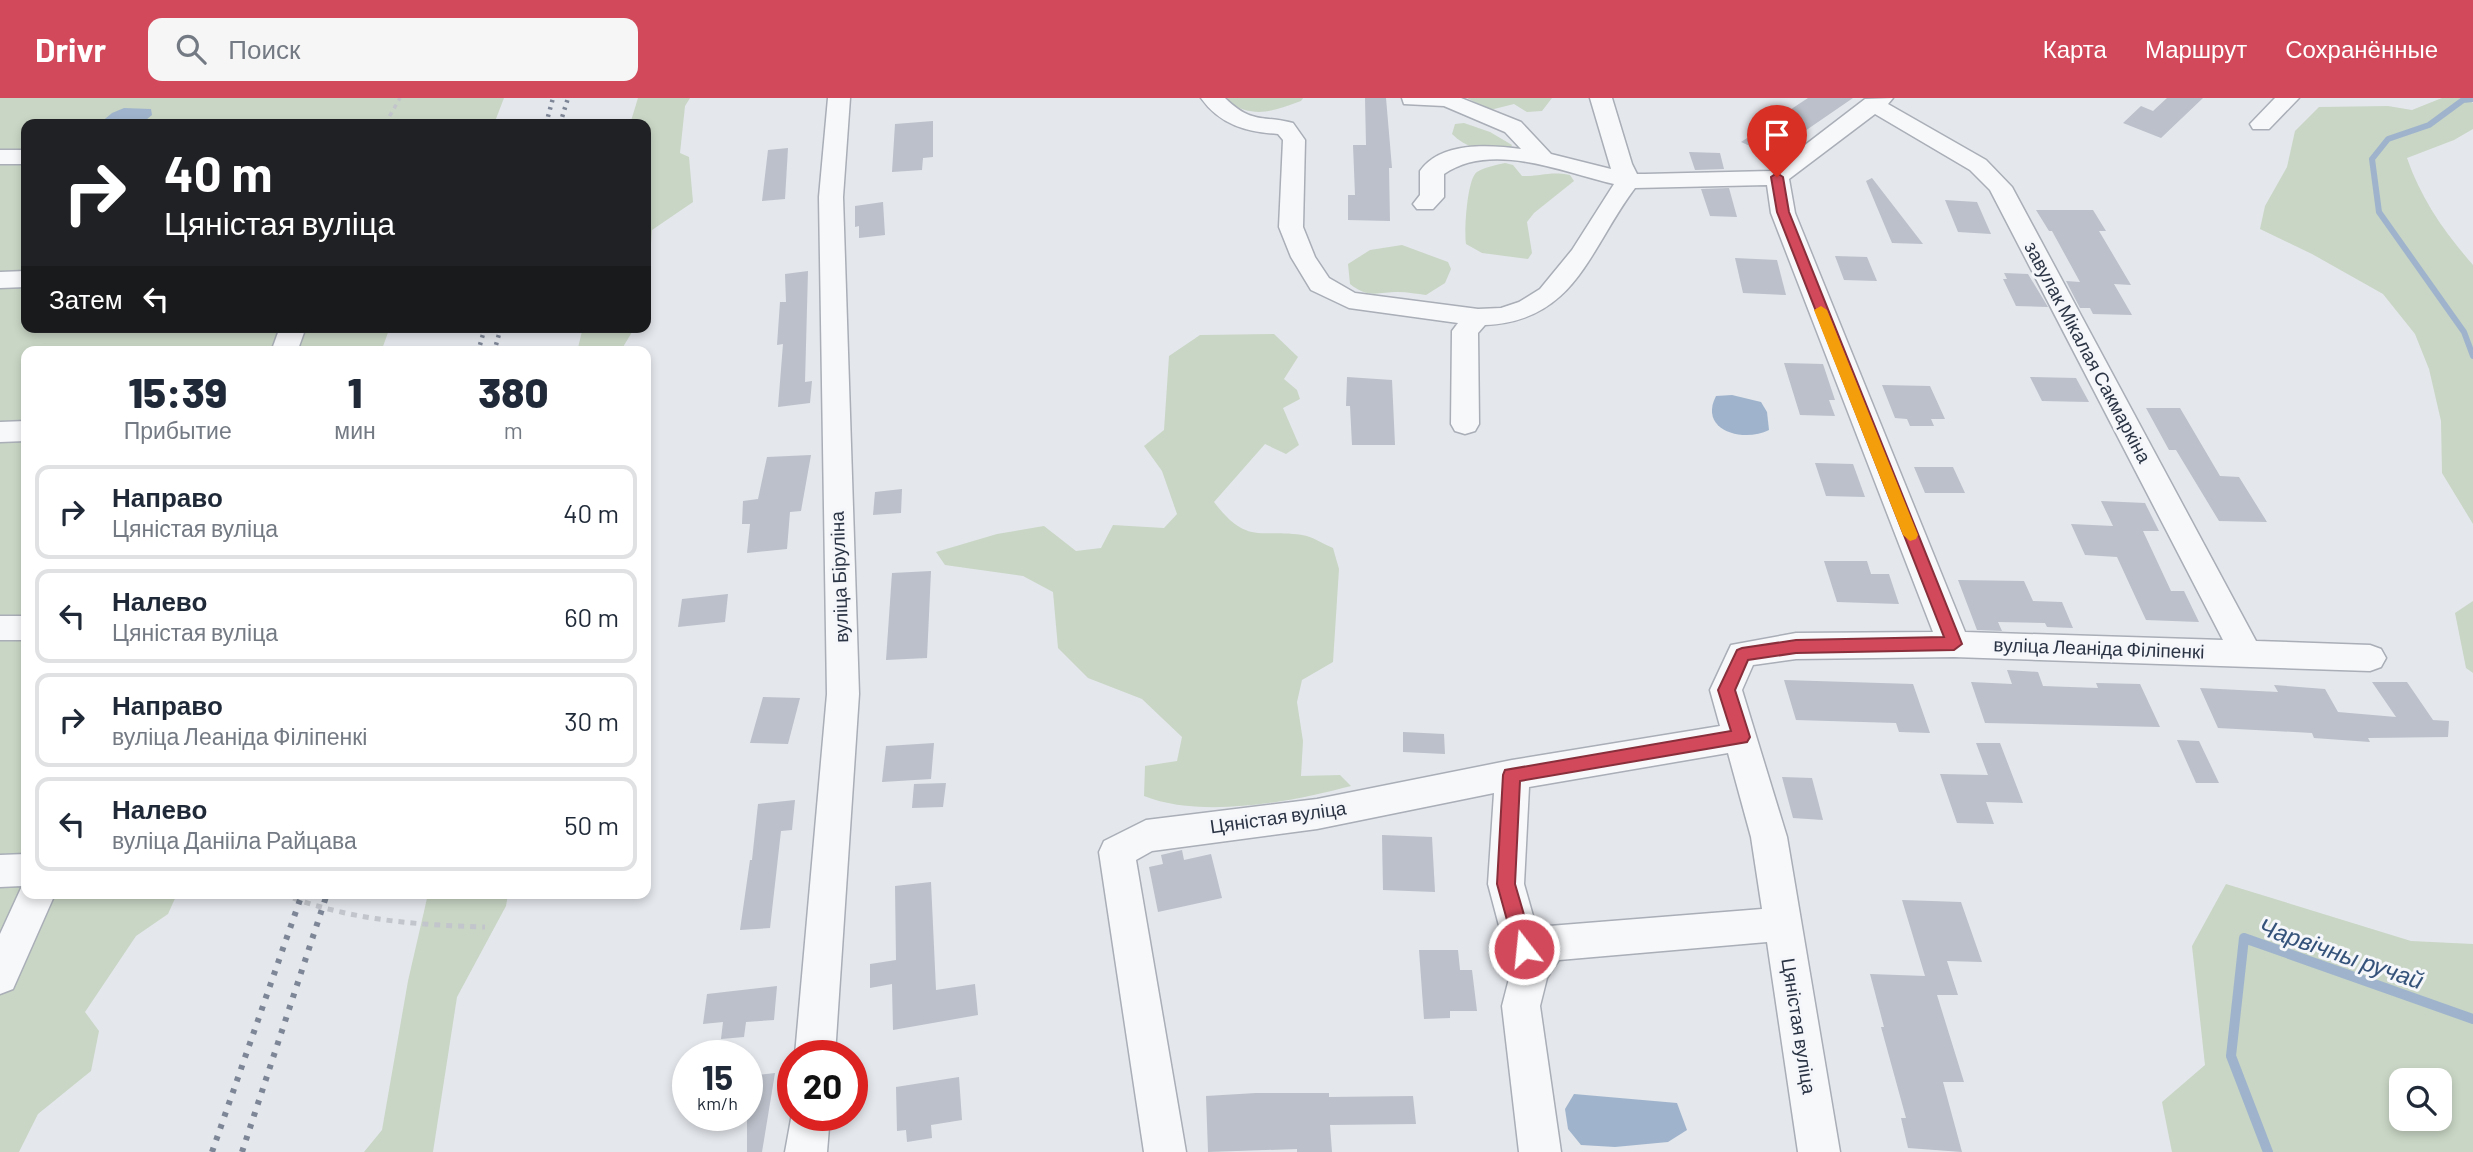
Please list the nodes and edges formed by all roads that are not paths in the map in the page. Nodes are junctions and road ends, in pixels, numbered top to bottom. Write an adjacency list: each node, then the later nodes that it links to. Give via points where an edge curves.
1 (839, 98): 34 (street, вуліца Біруліна, via 831,197 843,694)
2 (1212, 98): 16 (street, via 1232,117 1254,127 1285,128 1294,140 1291,227 1320,284 1349,300)
3 (1601, 98): 12 (street)
4 (2288, 98): 7 (street)
5 (1412, 99): 10 (street, via 1447,100 1513,127)
6 (1878, 101): 11 (street); 23 (street, завулак Мікалая Сакмаркіна, via 1978,165 2000,187)
7 (2261, 124)
8 (0, 157): 9 (street)
9 (21, 157)
10 (1544, 160): 12 (street); 13 (street, via 1494,153 1452,157 1432,171 1432,197)
11 (1777, 177): 12 (street); 22 (street, via 1783,212)
12 (1629, 180): 16 (street, via 1582,254 1549,295 1528,308)
13 (1425, 204)
14 (0, 279): 15 (street)
15 (21, 279)
16 (1478, 317): 17 (street, via 1465,331)
17 (1465, 424)
18 (21, 431): 19 (street)
19 (0, 432)
20 (0, 628): 21 (street)
21 (21, 628)
22 (1954, 644): 23 (street, вуліца Леаніда Філіпенкі); 24 (street, вуліца Леаніда Філіпенкі, via 1796,646)
23 (2245, 653): 25 (street, вуліца Леаніда Філіпенкі)
24 (1742, 654): 26 (street, Цяністая вуліца, via 1726,690)
25 (2370, 658)
26 (1741, 737): 27 (street, Цяністая вуліца); 31 (street, Цяністая вуліца, via 1769,837)
27 (1511, 775): 32 (street, via 1506,884); 37 (street, Цяністая вуліца, via 1317,814 1146,835 1117,852)
28 (21, 870): 29 (street)
29 (0, 871)
30 (35, 899): 33 (street)
31 (1783, 924): 32 (street, via 1549,943); 39 (street, Цяністая вуліца)
32 (1530, 971): 38 (street, via 1521,1006)
33 (0, 976)
34 (816, 1040)
35 (808, 1131): 36 (street)
36 (806, 1152)
37 (1165, 1152)
38 (1540, 1152)
39 (1819, 1152)

